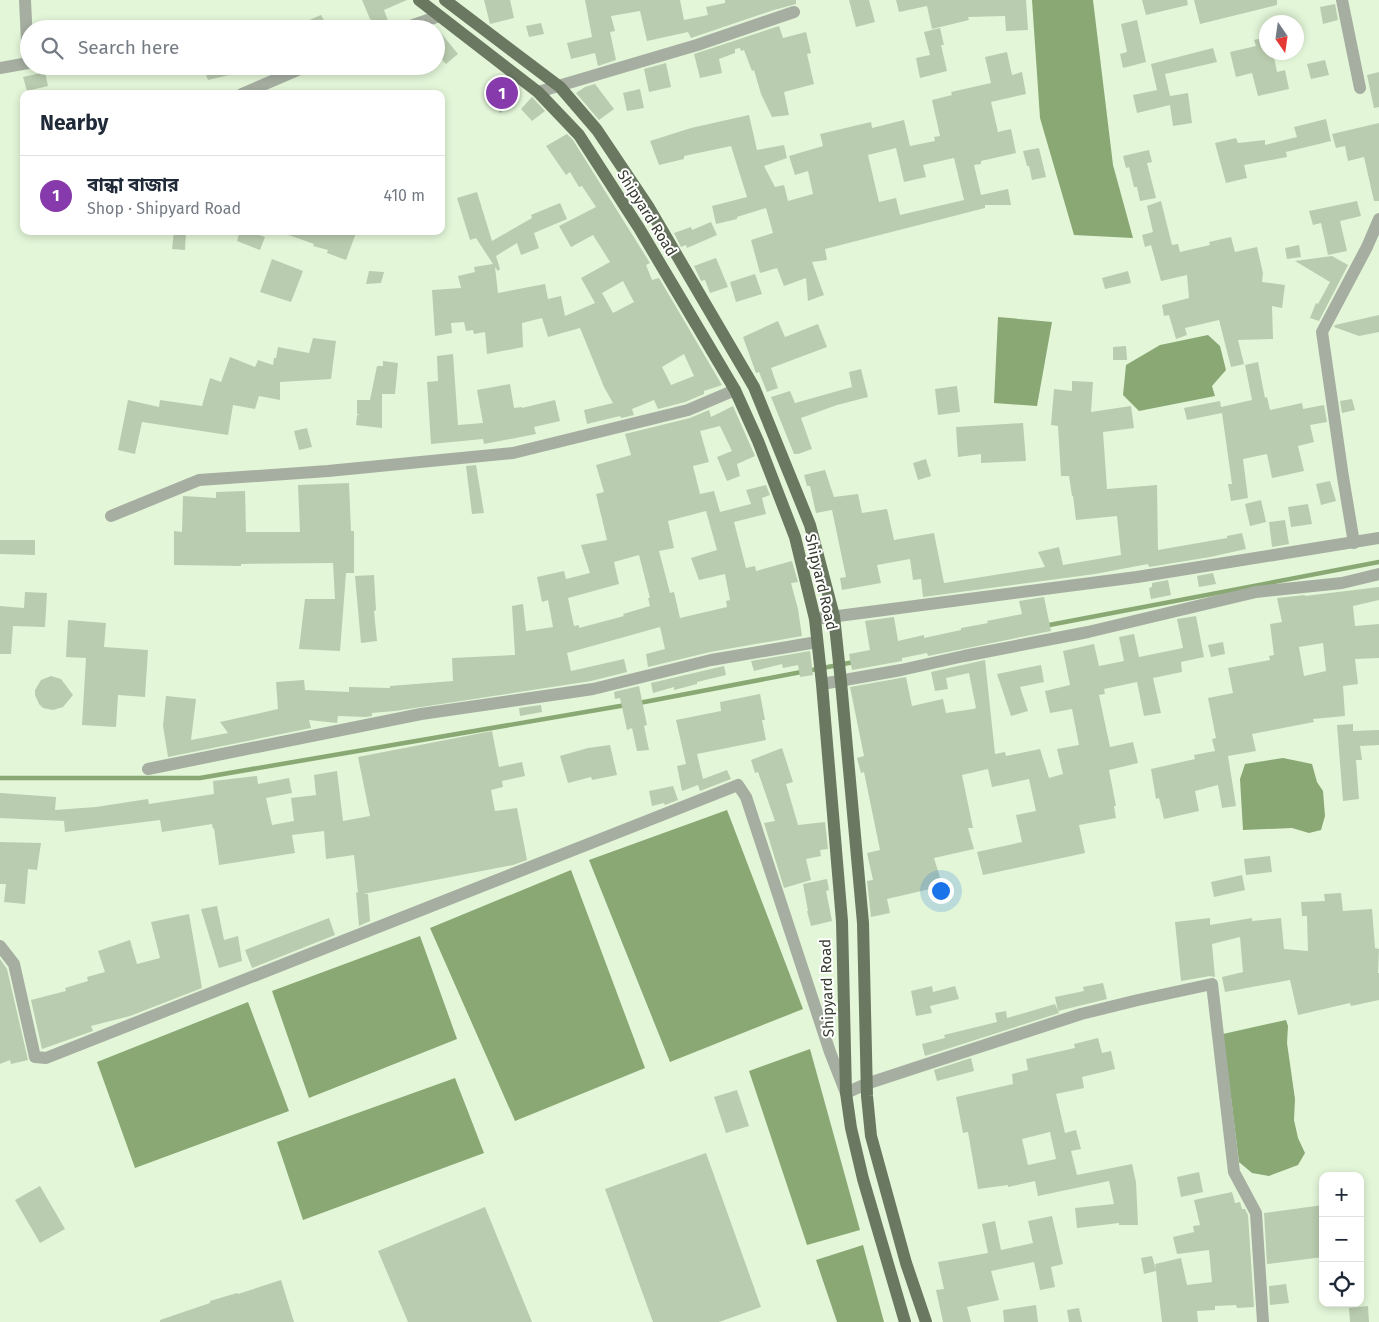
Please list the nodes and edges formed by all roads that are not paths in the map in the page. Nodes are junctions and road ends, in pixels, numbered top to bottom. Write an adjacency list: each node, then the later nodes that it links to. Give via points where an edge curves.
1 (25, 0): 7 (street)
2 (418, 0): 6 (main road, Shipyard Road)
3 (445, 0): 14 (main road, Shipyard Road)
4 (1342, 0): 15 (street)
5 (794, 12): 14 (street)
6 (439, 16): 8 (street); 9 (main road, Shipyard Road)
7 (26, 20)
8 (428, 20)
9 (444, 20)
10 (445, 21): 17 (main road, Shipyard Road)
11 (20, 64): 12 (street)
12 (0, 68)
13 (286, 75): 16 (street)
14 (560, 87): 17 (street); 24 (main road, Shipyard Road, via 597,130 648,206 754,387 810,526)
15 (1360, 88)
16 (251, 90)
17 (538, 92): 19 (main road, Shipyard Road, via 579,135 640,228)
18 (1379, 219): 22 (street, via 1322,332)
19 (735, 390): 20 (street, via 688,410 514,453 199,480); 25 (main road, Shipyard Road, via 795,537)
20 (111, 516)
21 (1379, 538): 22 (street)
22 (1354, 543): 24 (street)
23 (1379, 574): 27 (street, via 1342,583 1256,592 1088,632)
24 (834, 616): 25 (street); 27 (main road, Shipyard Road)
25 (815, 619): 26 (main road, Shipyard Road)
26 (817, 642): 28 (main road, Shipyard Road); 29 (street, via 711,660 593,689 422,714)
27 (841, 682): 28 (street); 31 (main road, Shipyard Road, via 863,923)
28 (822, 684): 32 (main road, Shipyard Road, via 842,921)
29 (148, 769)
30 (0, 946): 32 (street, via 14,964 35,1057 46,1058 738,785 746,797)
31 (866, 1084): 32 (street); 34 (main road, Shipyard Road, via 871,1136); 35 (street, via 1081,1014 1212,984 1234,1172 1256,1213)
32 (846, 1093): 33 (main road, Shipyard Road, via 863,1179)
33 (906, 1322)
34 (926, 1322)
35 (1262, 1322)

